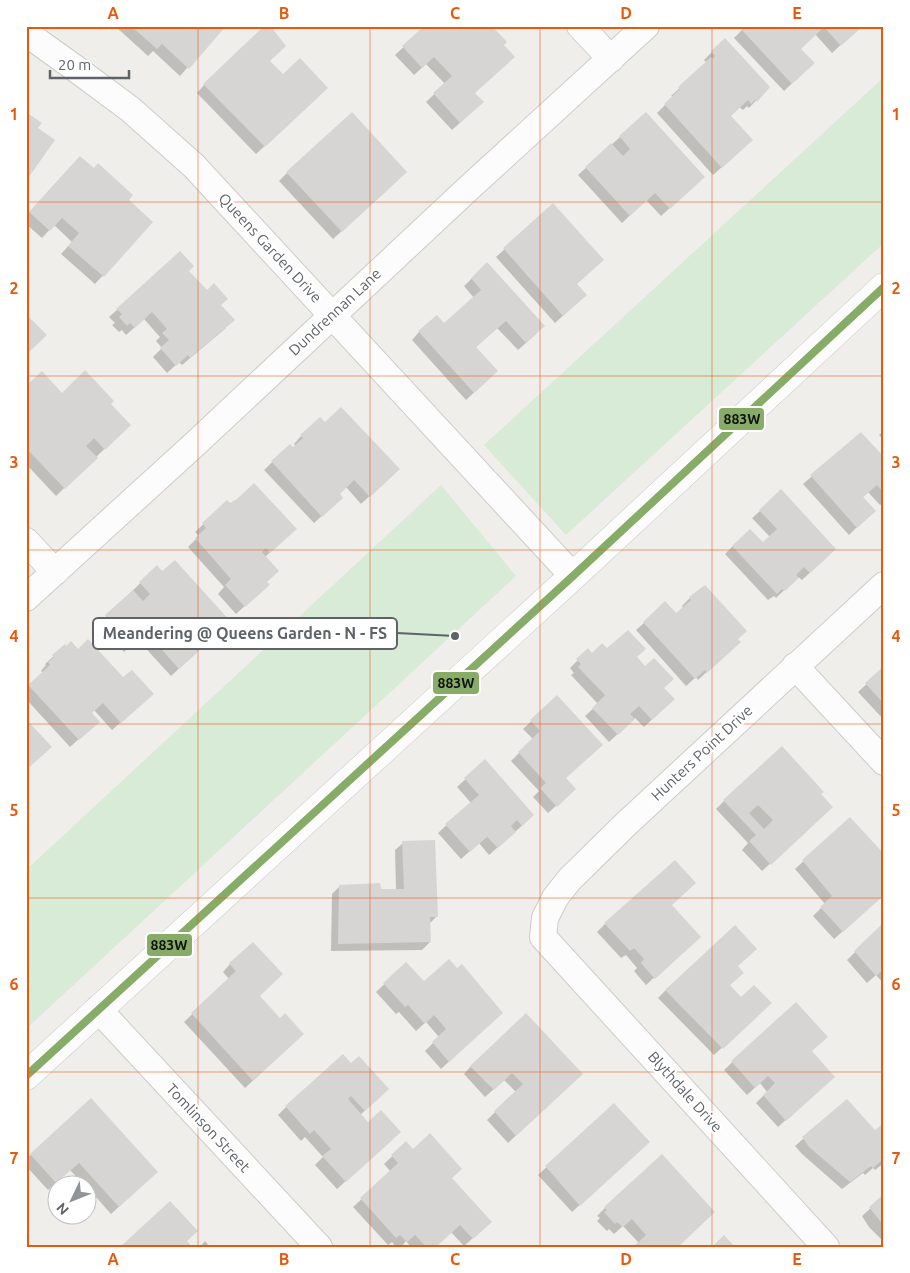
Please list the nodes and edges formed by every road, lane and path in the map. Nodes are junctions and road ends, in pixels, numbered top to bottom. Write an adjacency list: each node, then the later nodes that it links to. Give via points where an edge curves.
1 (580, 26): 4 (street)
2 (646, 26): 4 (street, Dundrennan Lane)
3 (26, 34): 6 (street, Queens Garden Drive, via 130,109 194,166)
4 (611, 59): 6 (street, Dundrennan Lane)
5 (884, 287): 9 (street)
6 (331, 315): 8 (street, Dundrennan Lane); 9 (street, Queens Garden Drive)
7 (26, 541): 8 (street)
8 (55, 572): 11 (street, Dundrennan Lane)
9 (573, 576): 15 (street)
10 (884, 585): 12 (street, Hunters Point Drive)
11 (26, 598)
12 (795, 666): 13 (street); 14 (street, Hunters Point Drive, via 569,880 545,918)
13 (884, 762)
14 (544, 937): 18 (street, Blythdale Drive)
15 (98, 1009): 16 (street); 17 (street, Tomlinson Street)
16 (26, 1076)
17 (319, 1247)
18 (826, 1247)

